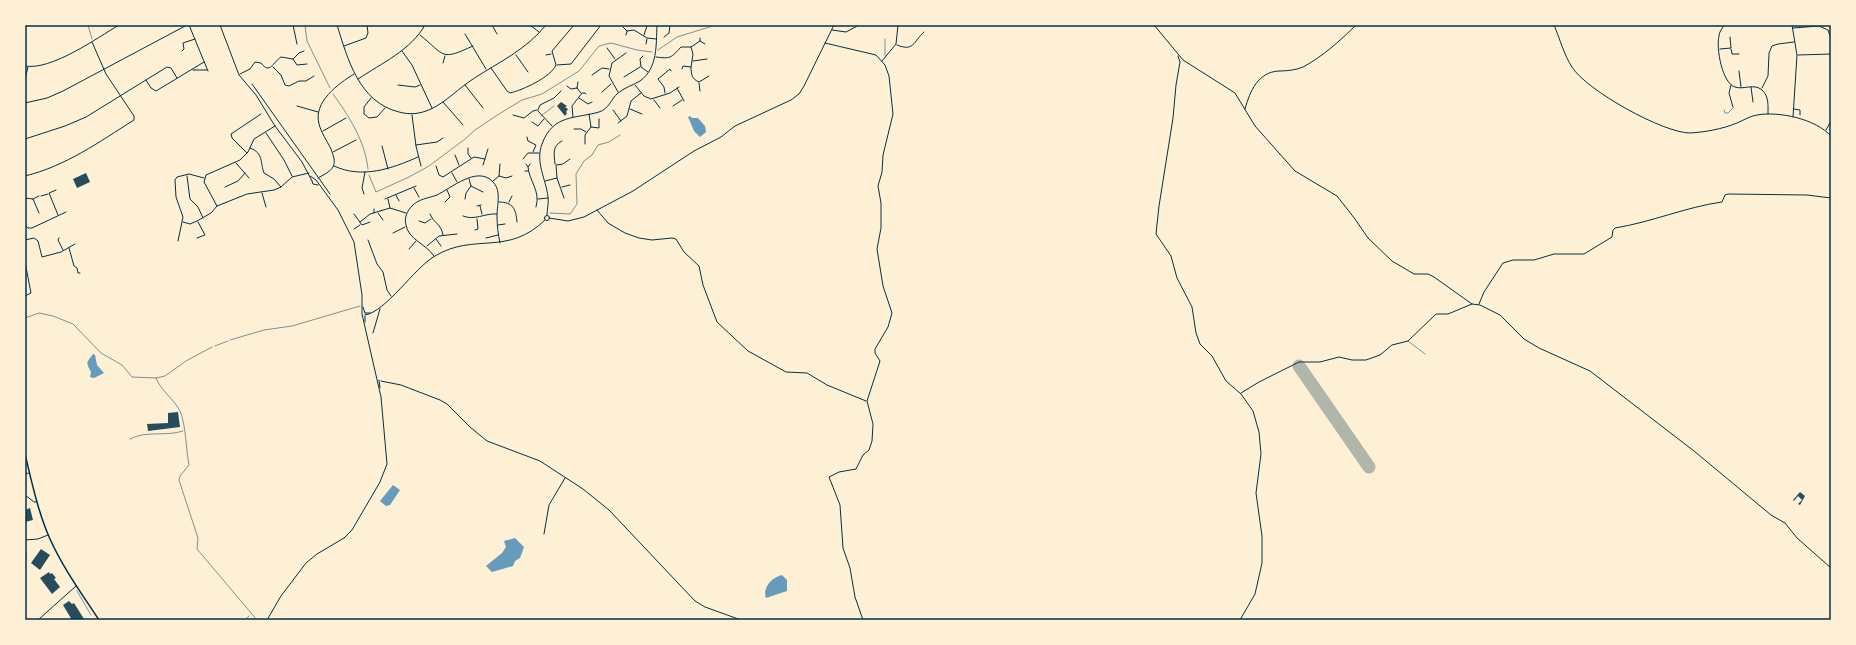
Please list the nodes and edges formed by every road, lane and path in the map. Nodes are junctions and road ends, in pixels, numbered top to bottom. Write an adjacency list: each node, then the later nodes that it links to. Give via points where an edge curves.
1 (28, 25): 31 (street)
2 (88, 25): 52 (path)
3 (119, 25): 52 (street)
4 (187, 25): 102 (street)
5 (189, 25): 45 (street)
6 (220, 25): 110 (street)
7 (293, 25): 56 (street)
8 (305, 25): 135 (path, via 307,41)
9 (337, 25): 60 (street)
10 (367, 25): 60 (street, via 368,33 365,39)
11 (426, 25): 41 (street)
12 (492, 25): 40 (street)
13 (530, 25): 37 (street)
14 (546, 25): 37 (street)
15 (574, 25): 72 (street, via 553,49)
16 (601, 25): 93 (street, via 571,64)
17 (657, 25): 49 (street)
18 (670, 25): 47 (street, via 670,30)
19 (716, 25): 69 (path, via 677,38)
20 (834, 25): 34 (street)
21 (859, 25): 34 (street, via 846,32)
22 (898, 25): 59 (street)
23 (1154, 25): 74 (street)
24 (1356, 25): 151 (street, via 1305,66 1272,72 1260,78)
25 (1554, 25): 174 (street, via 1573,69 1615,102 1653,123 1679,132 1696,132 1721,128 1750,117)
26 (1724, 25): 66 (street, via 1718,38)
27 (1792, 25): 33 (street)
28 (623, 26): 36 (street)
29 (647, 26): 43 (street)
30 (1820, 26): 33 (street); 35 (street)
31 (25, 27)
32 (1831, 27): 35 (street)
33 (1792, 28): 55 (street)
34 (832, 30): 54 (street)
35 (1828, 30): 51 (street)
36 (627, 31): 42 (street); 43 (street, via 636,30)
37 (540, 32): 71 (street)
38 (924, 32): 59 (street, via 909,48)
39 (465, 34): 61 (street)
40 (497, 34)
41 (420, 35): 65 (street); 77 (street)
42 (626, 35)
43 (644, 36): 46 (street)
44 (1730, 37): 64 (street)
45 (195, 38): 67 (street, via 183,43); 89 (street)
46 (647, 38): 49 (street); 57 (street)
47 (664, 38)
48 (700, 38): 53 (street)
49 (656, 39): 81 (street)
50 (885, 39): 82 (lane)
51 (1831, 39)
52 (92, 41): 95 (street, via 47,64); 102 (street)
53 (700, 41): 58 (street); 62 (street)
54 (825, 42): 88 (street, via 871,54); 296 (street, via 804,86 794,98 735,126 633,191)
55 (1795, 42): 79 (street); 132 (street, via 1772,46 1769,53 1768,76)
56 (297, 44)
57 (646, 44)
58 (705, 44)
59 (896, 44): 82 (street)
60 (344, 46): 109 (street)
61 (473, 46): 77 (street, via 450,56); 104 (street)
62 (691, 47): 81 (street, via 681,47 669,58); 87 (street)
63 (607, 48): 84 (street)
64 (1731, 48): 66 (street); 75 (street, via 1732,54)
65 (401, 50): 118 (street); 126 (street, via 412,65)
66 (1720, 50): 128 (street, via 1723,76)
67 (182, 51)
68 (654, 51): 237 (path, via 605,44 592,53 579,71 542,94 522,100 499,114 409,178 376,192)
69 (657, 51)
70 (304, 52): 83 (street, via 299,52)
71 (515, 54): 99 (street); 107 (street)
72 (552, 54): 78 (street); 93 (street)
73 (626, 54): 84 (street)
74 (1178, 54): 86 (street); 90 (street)
75 (1739, 54)
76 (1831, 54): 79 (street)
77 (445, 55): 91 (street)
78 (546, 55)
79 (1797, 55): 162 (street)
80 (643, 56): 97 (street, via 640,59)
81 (655, 57): 108 (street)
82 (886, 57): 88 (street)
83 (293, 59): 92 (street, via 297,65); 96 (street, via 281,58)
84 (615, 60): 100 (street)
85 (707, 60): 87 (street)
86 (1183, 60): 90 (street); 150 (street, via 1235,93)
87 (692, 61): 98 (street)
88 (882, 61): 371 (street, via 888,72 893,107 878,186 881,228 877,249 883,286 892,313 888,328 875,349 880,361)
89 (204, 62): 103 (street); 103 (street, via 208,71)
90 (1180, 62): 370 (street, via 1156,234 1172,256 1177,278 1192,307 1200,344 1212,356 1226,381)
91 (443, 63)
92 (306, 64)
93 (556, 65): 99 (street, via 553,71 544,77 510,93)
94 (25, 66): 95 (street)
95 (28, 67): 116 (street)
96 (273, 67): 110 (street, via 266,69 255,62 250,69); 112 (street, via 281,75 285,85 289,86)
97 (641, 67): 108 (street); 114 (street)
98 (691, 67): 101 (street, via 683,66); 120 (street, via 692,76)
99 (491, 68): 104 (street)
100 (610, 69): 111 (street, via 602,68); 124 (street, via 609,79)
101 (682, 69)
102 (104, 70): 142 (street); 149 (street, via 47,98)
103 (192, 70): 115 (street)
104 (487, 70): 123 (street)
105 (671, 71): 141 (street, via 670,69 658,79)
106 (1739, 71): 131 (street)
107 (528, 72)
108 (648, 72): 125 (street)
109 (354, 74): 118 (street); 135 (street)
110 (239, 75): 167 (street)
111 (592, 75)
112 (314, 76)
113 (709, 76): 120 (street)
114 (624, 77)
115 (176, 78): 117 (street, via 168,67); 117 (street, via 156,91)
116 (25, 79)
117 (146, 79): 142 (street)
118 (357, 80): 143 (street)
119 (578, 82): 130 (street)
120 (699, 82): 134 (street)
121 (252, 84): 163 (street)
122 (398, 84): 126 (street, via 415,87)
123 (464, 84): 146 (street); 158 (street)
124 (612, 84): 136 (street); 138 (street)
125 (635, 84): 138 (street); 139 (street)
126 (421, 85): 157 (street)
127 (567, 86): 130 (street, via 571,89)
128 (1731, 86): 131 (street); 155 (street, via 1729,93)
129 (1751, 87): 131 (street); 132 (street); 148 (street)
130 (577, 88): 137 (street)
131 (1741, 88)
132 (1761, 89): 174 (street, via 1767,97)
133 (561, 91): 164 (street, via 540,105)
134 (700, 91)
135 (332, 92): 168 (street); 237 (path, via 360,138)
136 (602, 92)
137 (582, 93): 140 (street); 144 (street)
138 (619, 93): 172 (street, via 603,110)
139 (641, 93): 145 (street, via 646,98); 160 (street, via 631,101)
140 (586, 94)
141 (666, 94): 145 (street); 154 (street, via 678,87 683,100)
142 (120, 95): 201 (street, via 86,117); 242 (street, via 134,120 63,163)
143 (371, 97): 156 (street); 156 (street, via 364,107 364,114 369,118 377,117)
144 (579, 98): 147 (street, via 588,104); 177 (street, via 572,108)
145 (654, 99): 159 (street)
146 (443, 101): 157 (street); 186 (street)
147 (592, 102)
148 (1753, 102)
149 (25, 103)
150 (1242, 103): 151 (street); 161 (street)
151 (1246, 104): 161 (street)
152 (296, 106): 168 (street)
153 (554, 106): 176 (lane)
154 (673, 106)
155 (1733, 107): 166 (lane, via 1725,113)
156 (386, 108): 170 (street)
157 (432, 108): 170 (street)
158 (483, 108)
159 (660, 108)
160 (629, 109): 173 (street); 182 (street, via 627,116)
161 (1245, 109): 353 (street, via 1255,126 1295,171 1336,196 1368,238 1392,261 1414,274 1428,274 1434,277)
162 (1794, 109): 175 (street, via 1800,110); 178 (street)
163 (269, 110): 167 (street); 249 (street)
164 (538, 110): 171 (street, via 524,118); 176 (street)
165 (613, 110): 182 (street)
166 (1724, 110)
167 (267, 112): 187 (street)
168 (318, 112): 194 (street)
169 (261, 114): 215 (street, via 231,134)
170 (412, 114): 206 (street)
171 (512, 114)
172 (589, 114): 177 (street); 190 (street)
173 (642, 114)
174 (1768, 114): 178 (street)
175 (1800, 115)
176 (541, 116): 180 (street)
177 (573, 117): 189 (street)
178 (1794, 117): 193 (street)
179 (346, 118): 194 (street)
180 (544, 119): 188 (street); 189 (street)
181 (599, 119): 190 (street, via 599,128)
182 (621, 121): 185 (street)
183 (1831, 121): 193 (street)
184 (532, 122): 188 (street)
185 (618, 123)
186 (463, 125)
187 (275, 126): 196 (street); 240 (street)
188 (538, 126): 191 (street)
189 (552, 127): 214 (street, via 544,138)
190 (590, 127): 195 (street)
191 (536, 128)
192 (574, 129): 195 (street)
193 (1826, 130): 199 (street)
194 (322, 132): 213 (street)
195 (587, 132): 204 (street)
196 (265, 133): 207 (street, via 254,139); 246 (street, via 284,160)
197 (620, 135): 298 (path, via 598,145 592,155 584,160 576,174 577,204 570,214)
198 (527, 136): 212 (street, via 527,140 536,145)
199 (1831, 136)
200 (443, 138): 206 (street, via 437,142)
201 (25, 139)
202 (356, 140): 213 (street)
203 (562, 141): 227 (street, via 554,148)
204 (585, 144)
205 (382, 146): 233 (street)
206 (416, 146): 217 (street)
207 (250, 148): 215 (street); 264 (street, via 260,155 264,173)
208 (468, 148): 211 (street)
209 (488, 149): 219 (street)
210 (465, 152): 211 (street)
211 (468, 152): 218 (street)
212 (534, 152): 214 (street); 220 (street, via 528,153)
213 (332, 153): 228 (street)
214 (539, 153): 256 (street)
215 (247, 154): 222 (street)
216 (456, 155): 231 (street)
217 (418, 157): 229 (street); 233 (street)
218 (471, 159): 219 (street); 231 (street)
219 (485, 159): 226 (street)
220 (523, 159)
221 (570, 159): 227 (street)
222 (236, 163): 239 (street); 247 (street, via 209,173)
223 (500, 164): 244 (street)
224 (526, 164): 232 (street)
225 (530, 164): 232 (street)
226 (483, 165)
227 (556, 165): 251 (street)
228 (333, 166): 236 (street); 249 (street)
229 (421, 166)
230 (436, 166): 238 (street, via 441,176)
231 (459, 166): 238 (street)
232 (528, 167): 234 (street)
233 (388, 169): 237 (street)
234 (529, 170): 235 (street); 280 (street)
235 (525, 171)
236 (365, 172): 237 (street); 273 (street, via 362,188)
237 (368, 172)
238 (451, 172): 257 (street)
239 (245, 173): 248 (street); 263 (street, via 238,181)
240 (309, 173): 243 (street); 246 (street)
241 (187, 175): 247 (street); 310 (street, via 190,197); 317 (street, via 177,176 174,181)
242 (25, 176)
243 (310, 176): 252 (street); 253 (street)
244 (499, 176): 245 (street); 255 (street)
245 (512, 176)
246 (292, 177): 264 (street)
247 (204, 178): 290 (street)
248 (248, 178)
249 (318, 178): 254 (street); 272 (street)
250 (469, 178): 255 (street, via 483,176); 257 (street); 262 (street)
251 (557, 178): 256 (street); 265 (street)
252 (314, 179): 253 (street); 254 (street)
253 (312, 181): 258 (street)
254 (317, 181): 258 (street); 259 (street)
255 (493, 181): 288 (street, via 497,187)
256 (544, 181): 281 (street)
257 (458, 183): 268 (street)
258 (315, 184): 259 (street)
259 (319, 185): 357 (street, via 341,215 354,242)
260 (570, 185): 265 (street)
261 (416, 186): 266 (street)
262 (471, 186): 270 (street); 284 (street, via 467,189)
263 (225, 187)
264 (281, 187): 269 (street)
265 (561, 187): 282 (street)
266 (414, 188): 274 (street); 276 (street)
267 (56, 190): 271 (street)
268 (446, 190): 287 (street, via 450,196); 303 (street, via 416,202)
269 (262, 192): 290 (street, via 247,194); 292 (street)
270 (484, 192)
271 (49, 193): 278 (street); 308 (street)
272 (330, 194)
273 (364, 194)
274 (396, 195): 279 (street); 286 (street)
275 (512, 196): 289 (street)
276 (419, 197)
277 (25, 198): 278 (street)
278 (33, 198): 299 (street)
279 (388, 198): 285 (street); 294 (street)
280 (538, 198): 281 (street); 293 (street)
281 (548, 198): 307 (street)
282 (564, 198)
283 (1831, 198): 354 (street, via 1807,195 1728,194 1722,202 1616,228 1612,237 1584,254 1554,254 1534,260 1503,263)
284 (465, 199)
285 (385, 200)
286 (399, 201)
287 (445, 202)
288 (498, 202): 289 (street); 305 (street)
289 (508, 203): 321 (street, via 515,209)
290 (217, 206): 310 (street)
291 (477, 206): 306 (street, via 481,206)
292 (266, 207)
293 (536, 207)
294 (390, 208): 300 (street); 303 (street)
295 (374, 209): 302 (street)
296 (598, 210): 312 (street, via 573,220); 371 (street, via 608,223 625,233 652,240 676,239 684,252 699,266 703,285 717,322 748,350 786,372 807,373 827,385)
297 (66, 212): 308 (street)
298 (549, 212)
299 (39, 213)
300 (378, 213): 302 (street); 314 (street)
301 (354, 214): 319 (street)
302 (374, 214): 319 (street, via 368,215)
303 (406, 214): 326 (street)
304 (430, 214): 313 (street)
305 (497, 214): 306 (street); 324 (street)
306 (482, 215): 311 (street)
307 (547, 215): 312 (street); 315 (street, via 544,217)
308 (58, 216): 325 (street, via 30,228)
309 (462, 216): 311 (street)
310 (204, 218): 318 (street)
311 (477, 218): 328 (street, via 478,229)
312 (549, 218): 315 (street)
313 (432, 219): 316 (street, via 425,223); 331 (street, via 442,228)
314 (383, 220)
315 (545, 220): 341 (street, via 529,233)
316 (420, 221)
317 (183, 222): 318 (street); 340 (street)
318 (197, 222): 334 (street, via 205,235)
319 (360, 222): 322 (street)
320 (370, 222): 322 (street, via 366,225)
321 (517, 222)
322 (361, 224): 327 (street)
323 (505, 224): 324 (street)
324 (498, 225): 332 (street)
325 (25, 226)
326 (406, 226): 329 (street); 339 (street)
327 (354, 229)
328 (475, 230)
329 (393, 233)
330 (457, 234): 331 (street)
331 (443, 235): 335 (street)
332 (498, 235): 336 (street); 341 (street)
333 (59, 238): 347 (street, via 57,241)
334 (197, 238)
335 (436, 238): 343 (street); 344 (street)
336 (486, 238)
337 (25, 240): 347 (street, via 34,238 38,241 42,257)
338 (368, 240): 352 (street)
339 (416, 240): 344 (street); 346 (street)
340 (178, 242)
341 (500, 243): 348 (street, via 461,245)
342 (75, 244): 345 (street)
343 (441, 246)
344 (427, 247): 348 (street)
345 (68, 248): 347 (street); 350 (street, via 74,266)
346 (409, 249)
347 (63, 251)
348 (434, 256): 352 (street)
349 (25, 262): 351 (street, via 31,293)
350 (80, 273)
351 (25, 296)
352 (391, 296): 356 (street)
353 (1472, 304): 354 (street); 362 (street, via 1448,314 1436,314)
354 (1479, 304): 385 (street, via 1500,315 1524,339 1586,369 1610,385 1771,515 1785,523 1797,538)
355 (360, 306): 361 (lane, via 292,326 264,330)
356 (380, 308): 357 (street); 360 (street)
357 (364, 314): 359 (street); 359 (street, via 362,315)
358 (25, 318): 366 (lane, via 39,313 73,324 101,354 122,365 132,377)
359 (365, 323): 365 (street)
360 (373, 333)
361 (230, 340): 363 (path)
362 (1408, 341): 364 (lane); 370 (street, via 1392,345 1381,354 1366,360 1339,357 1320,362 1299,362)
363 (212, 347): 366 (lane, via 165,376)
364 (1425, 354)
365 (376, 373): 367 (street); 368 (street)
366 (156, 378): 372 (lane, via 179,410)
367 (380, 381): 368 (street); 368 (street); 369 (street); 378 (street, via 401,385 440,400 450,406 487,441 540,461)
368 (377, 382): 369 (street)
369 (380, 390): 390 (street, via 387,460 380,482 352,530 306,563)
370 (1241, 394): 393 (street, via 1253,411 1259,432 1261,454 1256,493 1263,546 1256,594)
371 (866, 401): 392 (street, via 873,429 869,450 855,470 839,472 829,477 840,505 843,548)
372 (184, 430): 373 (lane, via 169,434 142,434); 389 (lane, via 188,466 180,476 179,482 198,538 197,549)
373 (130, 440)
374 (25, 454): 375 (main road)
375 (26, 460): 376 (main road)
376 (30, 473): 377 (street); 380 (main road)
377 (25, 474)
378 (565, 478): 381 (street, via 549,505); 391 (street, via 588,492 609,510 694,601)
379 (25, 495): 380 (street, via 33,502)
380 (37, 502): 382 (main road)
381 (544, 534)
382 (48, 535): 383 (street); 386 (main road)
383 (25, 540): 384 (street)
384 (25, 564)
385 (1831, 568)
386 (76, 586): 387 (street); 388 (main road)
387 (38, 620)
388 (99, 620)
389 (257, 620)
390 (267, 620)
391 (741, 620)
392 (863, 620)
393 (1240, 620)

